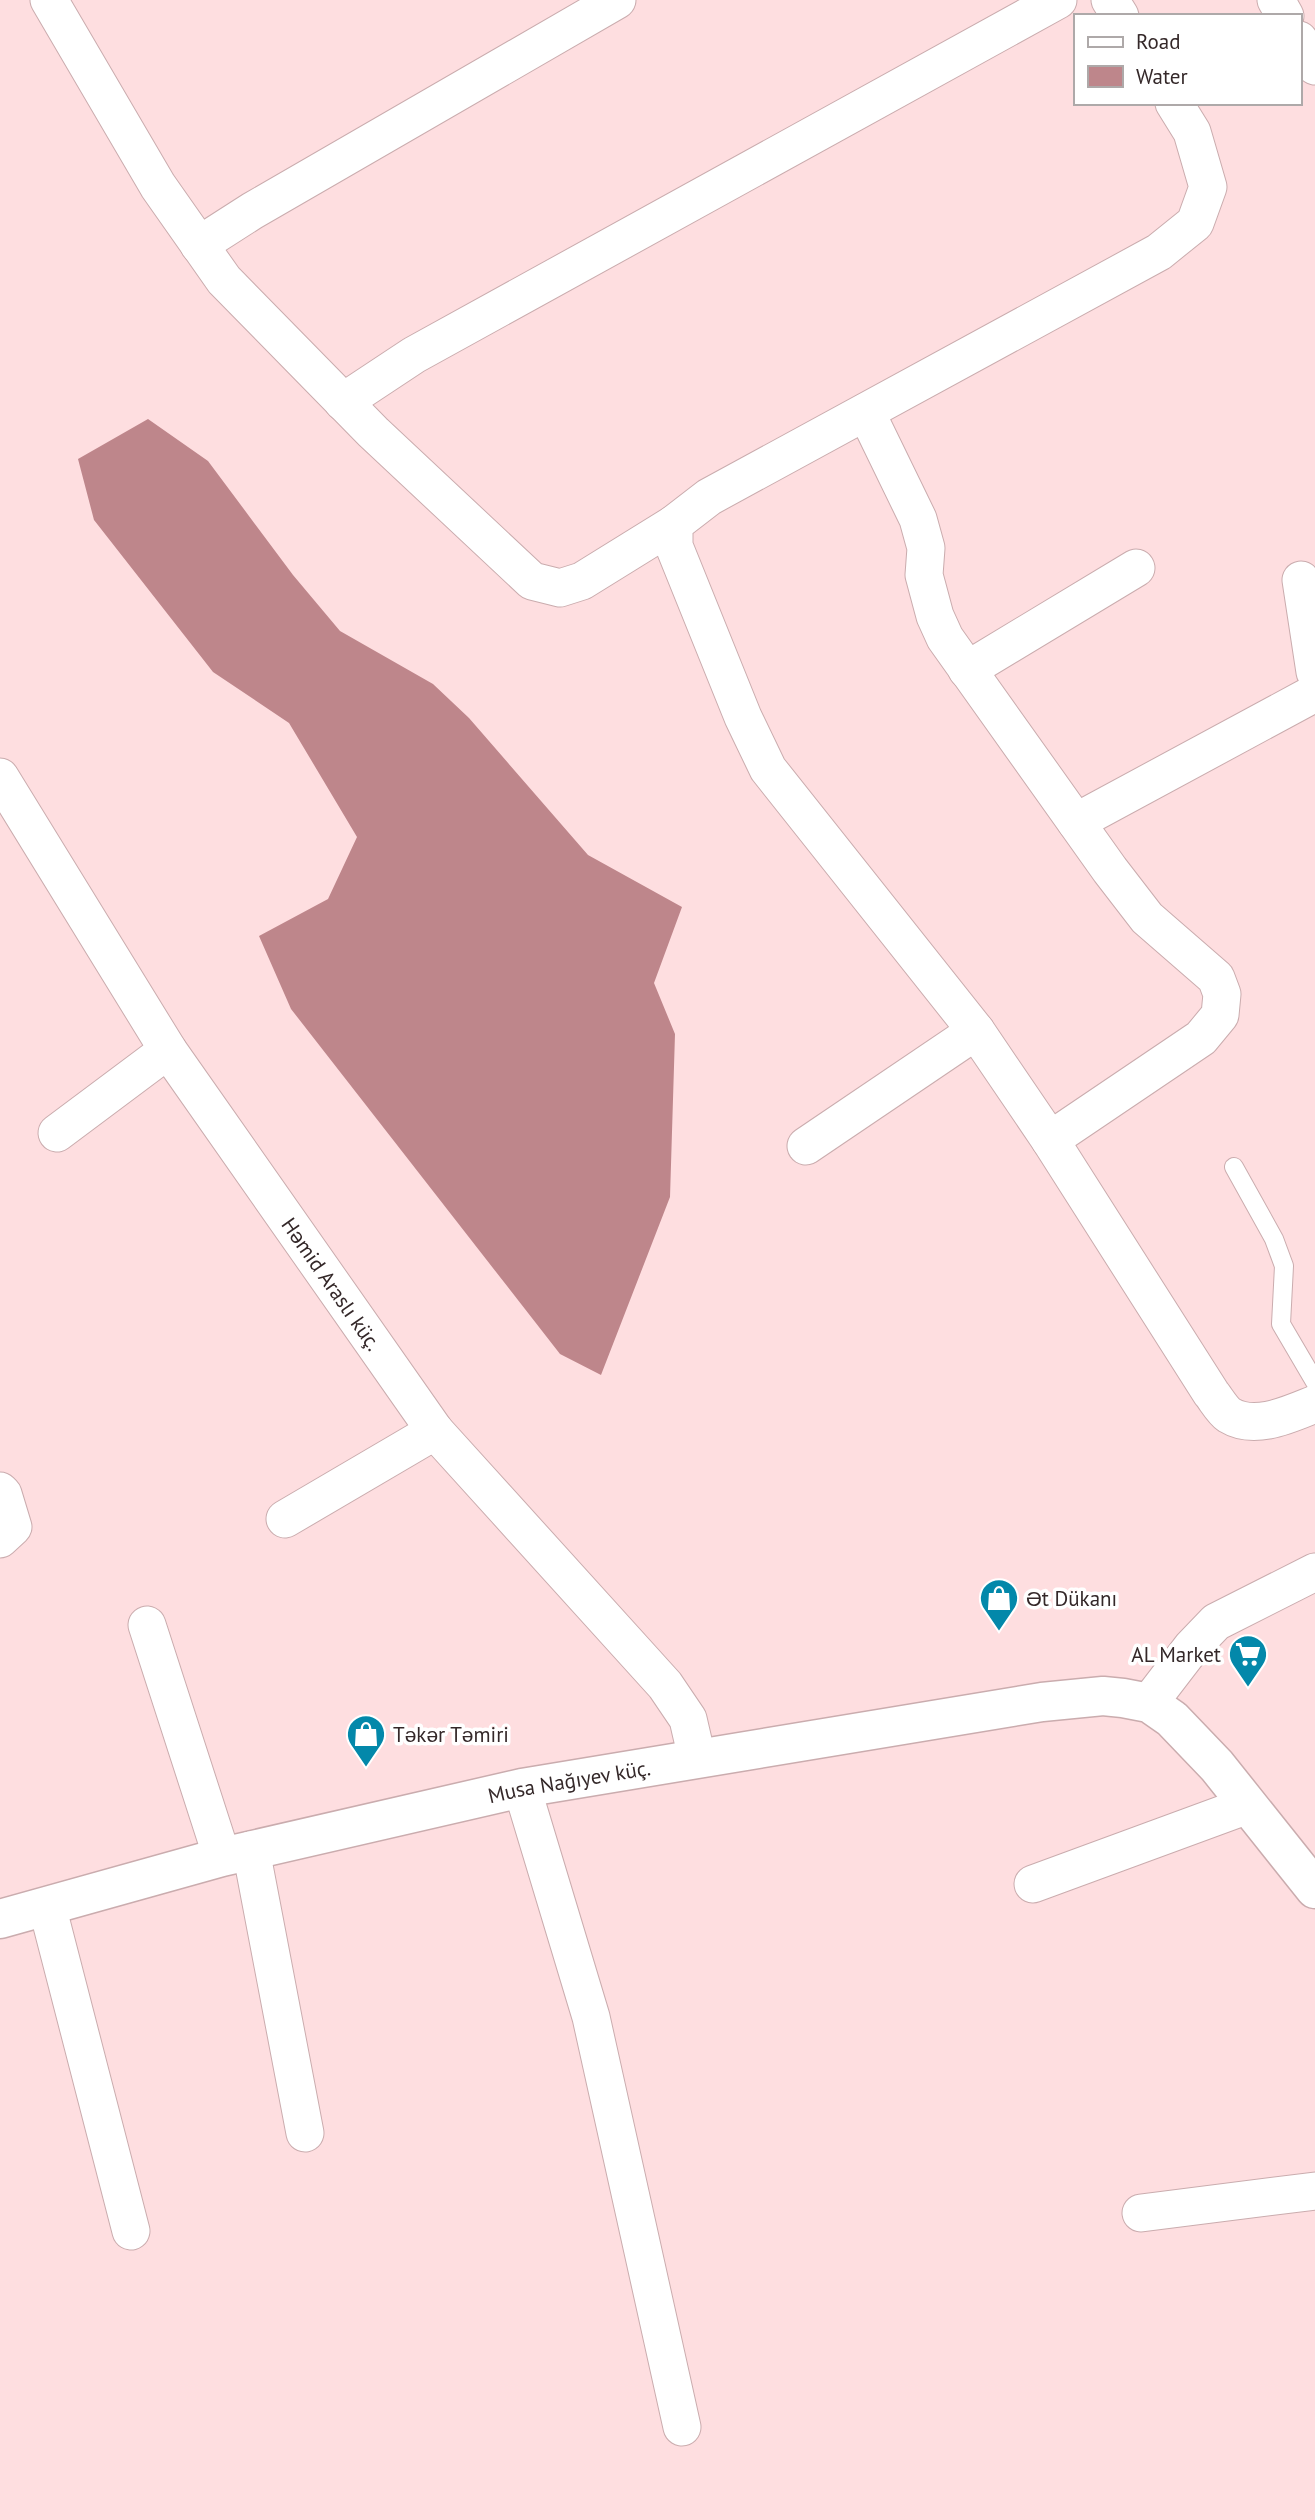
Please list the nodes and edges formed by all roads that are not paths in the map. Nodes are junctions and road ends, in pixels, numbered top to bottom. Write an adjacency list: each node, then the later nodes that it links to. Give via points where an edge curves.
1 (49, 0): 7 (street, via 158,187)
2 (617, 0): 7 (street)
3 (1058, 0): 8 (street, via 414,355)
4 (1301, 43): 5 (street)
5 (1315, 66)
6 (1175, 105): 9 (street, via 1192,132 1208,187 1195,223 1159,252)
7 (199, 245): 8 (street, via 224,280)
8 (343, 402): 10 (street, via 532,581 560,588 582,581)
9 (866, 412): 10 (street, via 709,497); 13 (street, via 918,519 926,548 924,575 935,616)
10 (674, 524): 18 (street, via 674,547 768,769)
11 (1136, 568): 13 (street)
12 (1300, 580): 14 (street)
13 (967, 670): 17 (street)
14 (1315, 671)
15 (1315, 693): 17 (street)
16 (4, 792): 19 (street, Həmid Araslı küç.)
17 (1076, 822): 21 (street, via 1147,918 1216,978 1222,995 1220,1014 1201,1038)
18 (976, 1031): 21 (street); 22 (street)
19 (168, 1050): 20 (street); 26 (street, Həmid Araslı küç.)
20 (57, 1133)
21 (1050, 1140): 25 (street, via 1210,1393 1228,1414 1250,1422 1280,1418)
22 (806, 1146)
23 (1234, 1167): 24 (lane, via 1274,1239 1284,1266 1281,1324)
24 (1315, 1381)
25 (1315, 1404)
26 (435, 1431): 28 (street); 33 (street, Həmid Araslı küç., via 665,1685 688,1719)
27 (0, 1491): 29 (street, via 13,1527)
28 (285, 1519)
29 (0, 1539)
30 (1315, 1572): 32 (street, via 1216,1622)
31 (147, 1625): 36 (street)
32 (1149, 1703): 33 (street, Musa Nağıyev küç., via 1103,1696 1042,1702); 35 (street, via 1195,1741)
33 (697, 1758): 34 (street, Musa Nağıyev küç.)
34 (522, 1788): 36 (street, Musa Nağıyev küç.); 45 (street, via 592,2017)
35 (1248, 1805): 37 (street); 38 (street)
36 (237, 1854): 39 (street, Musa Nağıyev küç.); 41 (street)
37 (1033, 1884)
38 (1315, 1889)
39 (47, 1906): 40 (street, Musa Nağıyev küç.); 44 (street)
40 (0, 1919)
41 (305, 2133)
42 (1315, 2191): 43 (street)
43 (1141, 2213)
44 (131, 2231)
45 (682, 2427)

